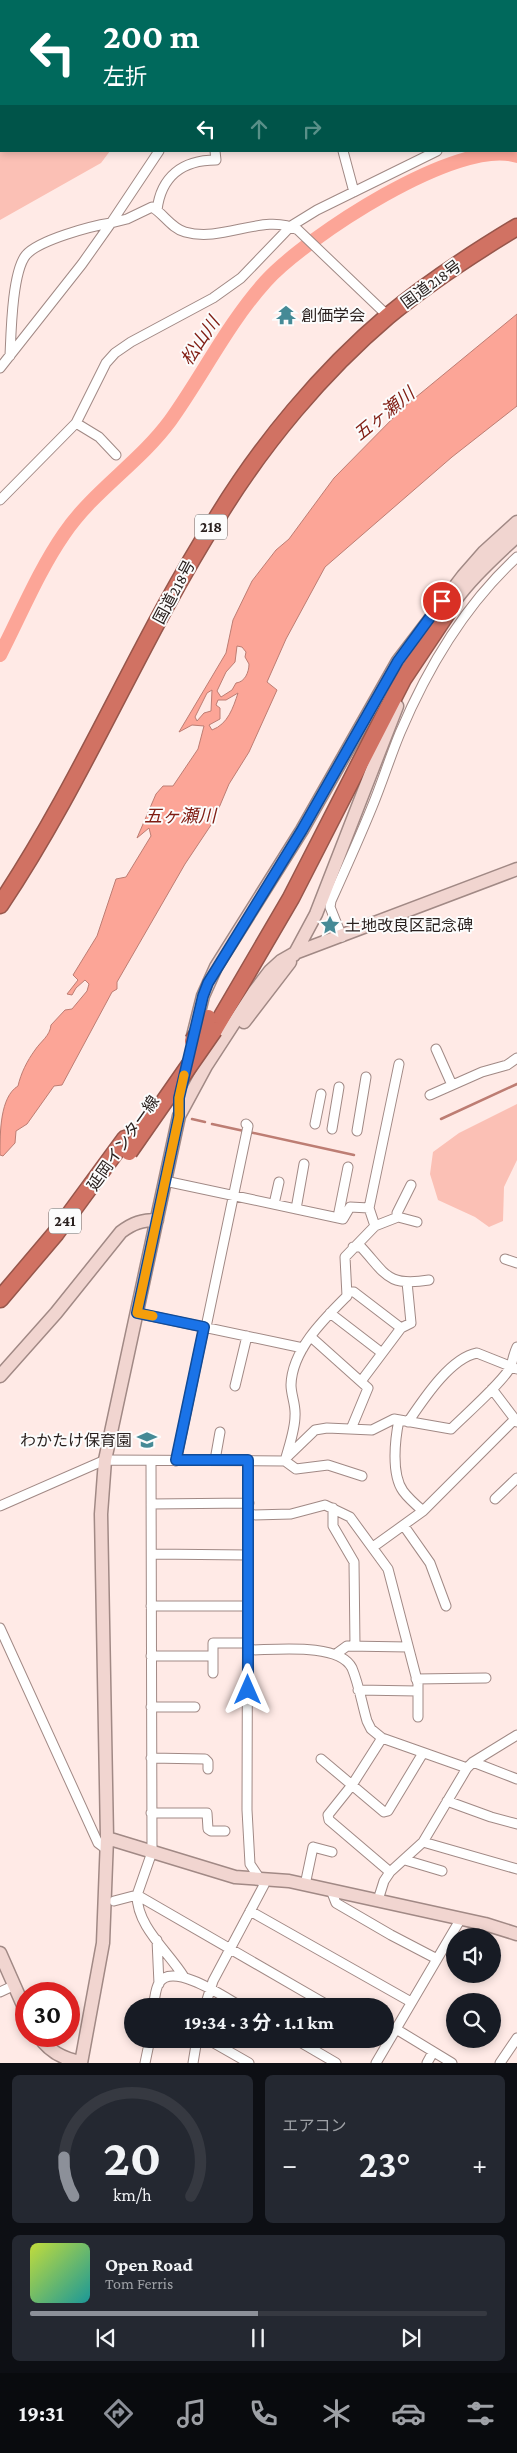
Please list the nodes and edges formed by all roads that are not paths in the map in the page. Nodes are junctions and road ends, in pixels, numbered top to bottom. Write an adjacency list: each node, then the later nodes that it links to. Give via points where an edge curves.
1 (158, 152): 7 (street)
2 (215, 152): 6 (street, via 216,160 200,162 169,176 159,192)
3 (343, 152): 5 (street)
4 (435, 152): 5 (street)
5 (354, 192): 9 (street, via 317,210)
6 (157, 210): 7 (street, via 152,206); 9 (street, via 176,228 194,234 229,233 271,223)
7 (111, 223): 11 (street); 11 (street, via 64,235 25,256 18,271)
8 (517, 227): 10 (highway, 国道218号 / 218, via 458,264)
9 (295, 228): 10 (street); 13 (street, via 241,278 213,298 114,353)
10 (388, 316): 22 (highway, 国道218号 / 218, via 302,403 218,516 193,556 64,799)
11 (10, 356): 12 (street)
12 (0, 368)
13 (76, 423): 14 (street, via 100,437); 15 (street)
14 (116, 455)
15 (0, 500)
16 (517, 522): 20 (street, 延岡インター線 / 241, via 463,576)
17 (517, 536): 19 (street, 延岡インター線 / 241, via 493,558)
18 (517, 557): 23 (street, via 492,581 465,617 442,651 409,714 373,807 331,901 330,907)
19 (447, 613): 24 (street, 241, via 388,726 316,914); 25 (highway, 延岡インター線 / 241, via 403,679 291,898)
20 (411, 646): 25 (highway, 延岡インター線 / 241); 34 (street, 241, via 398,661 302,830 208,983 179,1098)
21 (517, 869): 23 (street)
22 (0, 905)
23 (342, 937): 24 (street)
24 (293, 957): 34 (street, via 281,961 254,992 206,1066)
25 (211, 1024): 39 (highway, 延岡インター線 / 241, bridge)
26 (436, 1049): 30 (street)
27 (517, 1058): 30 (street, via 507,1065)
28 (399, 1064): 47 (street)
29 (366, 1076): 38 (street)
30 (452, 1085): 33 (street)
31 (338, 1087): 37 (street)
32 (321, 1094): 36 (street)
33 (430, 1095)
34 (179, 1116): 42 (street)
35 (246, 1124): 45 (street)
36 (315, 1124)
37 (332, 1129)
38 (357, 1131)
39 (127, 1146): 60 (highway, 延岡インター線 / 241); 61 (highway, 延岡インター線 / 241, via 64,1234)
40 (304, 1164): 48 (street)
41 (348, 1167): 49 (street)
42 (165, 1181): 45 (street); 51 (street)
43 (279, 1182): 46 (street)
44 (411, 1185): 50 (street, via 398,1207)
45 (233, 1195): 46 (street); 64 (street)
46 (274, 1204): 48 (street)
47 (369, 1208): 49 (street, via 350,1206 343,1219); 53 (street)
48 (296, 1209): 49 (street)
49 (338, 1217)
50 (398, 1217): 52 (street); 53 (street)
51 (157, 1220): 62 (street); 72 (street, via 130,1224 120,1232 56,1314)
52 (417, 1222)
53 (375, 1226): 54 (street)
54 (353, 1247): 58 (street, via 361,1247 380,1272); 59 (street, via 344,1257)
55 (505, 1259): 56 (street)
56 (517, 1263)
57 (429, 1280): 58 (street)
58 (407, 1282): 65 (street, via 411,1323)
59 (348, 1292): 63 (street); 65 (street, via 354,1292)
60 (0, 1299)
61 (0, 1307)
62 (137, 1313): 64 (street); 80 (street)
63 (330, 1313): 67 (street); 70 (street)
64 (205, 1327): 66 (street); 81 (street)
65 (401, 1328): 70 (street)
66 (247, 1336): 69 (street); 74 (street)
67 (311, 1337): 69 (street); 73 (street)
68 (517, 1347): 71 (street, via 512,1357)
69 (303, 1348): 85 (street, via 291,1385 296,1416)
70 (382, 1353): 73 (street)
71 (514, 1368): 75 (street); 76 (street, via 477,1353 467,1356)
72 (0, 1376)
73 (362, 1380): 78 (street, via 369,1390)
74 (235, 1386)
75 (492, 1389): 76 (street, via 451,1429); 77 (street)
76 (404, 1421): 78 (street, via 394,1419 372,1430); 93 (street, via 394,1446 400,1482 402,1490)
77 (516, 1421): 93 (street)
78 (351, 1429): 85 (street, via 315,1430 290,1452)
79 (220, 1432): 82 (street)
80 (105, 1460): 84 (street); 91 (street); 131 (street, via 101,1514)
81 (176, 1460): 82 (street); 84 (street)
82 (215, 1460): 83 (street)
83 (248, 1460): 85 (street); 89 (street)
84 (151, 1461): 90 (street)
85 (285, 1461): 86 (street, via 296,1469 328,1465)
86 (362, 1476)
87 (517, 1478): 88 (street)
88 (495, 1500)
89 (249, 1503): 90 (street); 94 (street)
90 (152, 1504): 97 (street)
91 (0, 1506)
92 (333, 1508): 94 (street, via 325,1504 291,1514); 96 (street, via 350,1517); 103 (street, via 332,1526 354,1562)
93 (423, 1511): 95 (street)
94 (249, 1515): 98 (street)
95 (404, 1526): 96 (street); 101 (street, via 430,1563)
96 (373, 1548): 105 (street, via 388,1569)
97 (152, 1554): 98 (street); 99 (street)
98 (248, 1555): 100 (street)
99 (151, 1606): 100 (street); 107 (street)
100 (248, 1606): 104 (street)
101 (446, 1606)
102 (0, 1628): 131 (street, via 98,1842)
103 (355, 1646): 105 (street); 106 (street, via 347,1646)
104 (248, 1647): 106 (street, via 318,1650); 108 (street, via 214,1643); 138 (street, via 247,1810 250,1864)
105 (408, 1647): 111 (street)
106 (336, 1654): 112 (street, via 351,1667)
107 (151, 1656): 108 (street); 114 (street)
108 (214, 1656): 109 (street)
109 (213, 1673)
110 (486, 1678): 111 (street)
111 (416, 1679): 113 (street)
112 (358, 1690): 113 (street); 118 (street, via 367,1721)
113 (417, 1691): 116 (street)
114 (151, 1707): 115 (street); 120 (street)
115 (195, 1707)
116 (418, 1717)
117 (517, 1735): 122 (street)
118 (382, 1738): 119 (street); 125 (street)
119 (423, 1753): 122 (street); 125 (street, via 388,1812)
120 (151, 1758): 123 (street, via 205,1759); 127 (street)
121 (321, 1759): 125 (street)
122 (470, 1765): 124 (street); 126 (street)
123 (208, 1769)
124 (517, 1779)
125 (352, 1785): 137 (street, via 328,1815 329,1820)
126 (447, 1801): 128 (street); 130 (street)
127 (151, 1814): 129 (street, via 207,1813 208,1828); 132 (street)
128 (517, 1824)
129 (225, 1831)
130 (423, 1842): 134 (street); 135 (street)
131 (107, 1844): 132 (street); 170 (street, via 103,1943)
132 (152, 1852): 138 (street, via 235,1877); 141 (street)
133 (332, 1852): 139 (street, via 313,1847)
134 (405, 1860): 136 (street); 137 (street)
135 (517, 1869)
136 (442, 1871)
137 (390, 1872): 142 (street)
138 (262, 1878): 139 (street); 144 (street, via 264,1885)
139 (305, 1885): 140 (street)
140 (331, 1890): 142 (street); 150 (street, via 336,1903)
141 (137, 1895): 143 (street); 147 (street, via 144,1922); 148 (street)
142 (378, 1900): 145 (street)
143 (114, 1901)
144 (250, 1910): 148 (street); 160 (street)
145 (460, 1920): 146 (street); 150 (street)
146 (517, 1934)
147 (157, 1940): 151 (street); 152 (street)
148 (230, 1949): 154 (street); 159 (street)
149 (0, 1952): 153 (street)
150 (437, 1959): 160 (street)
151 (184, 1977): 152 (street, via 163,1980); 154 (street)
152 (159, 1984): 156 (street)
153 (14, 1985): 155 (street)
154 (210, 1989): 157 (street); 158 (street)
155 (0, 1992)
156 (155, 1998)
157 (207, 1998)
158 (226, 1998)
159 (316, 1998)
160 (411, 2002): 161 (street)
161 (396, 2029): 169 (street)
162 (517, 2038): 178 (street)
163 (48, 2047): 170 (street, via 61,2057)
164 (148, 2048): 171 (street)
165 (195, 2048): 172 (street)
166 (223, 2048): 173 (street)
167 (310, 2048): 174 (street)
168 (383, 2048): 175 (street)
169 (433, 2052): 176 (street); 177 (street)
170 (81, 2063)
171 (146, 2063)
172 (193, 2063)
173 (249, 2063)
174 (336, 2063)
175 (376, 2063)
176 (427, 2063)
177 (452, 2063)
178 (500, 2063)

